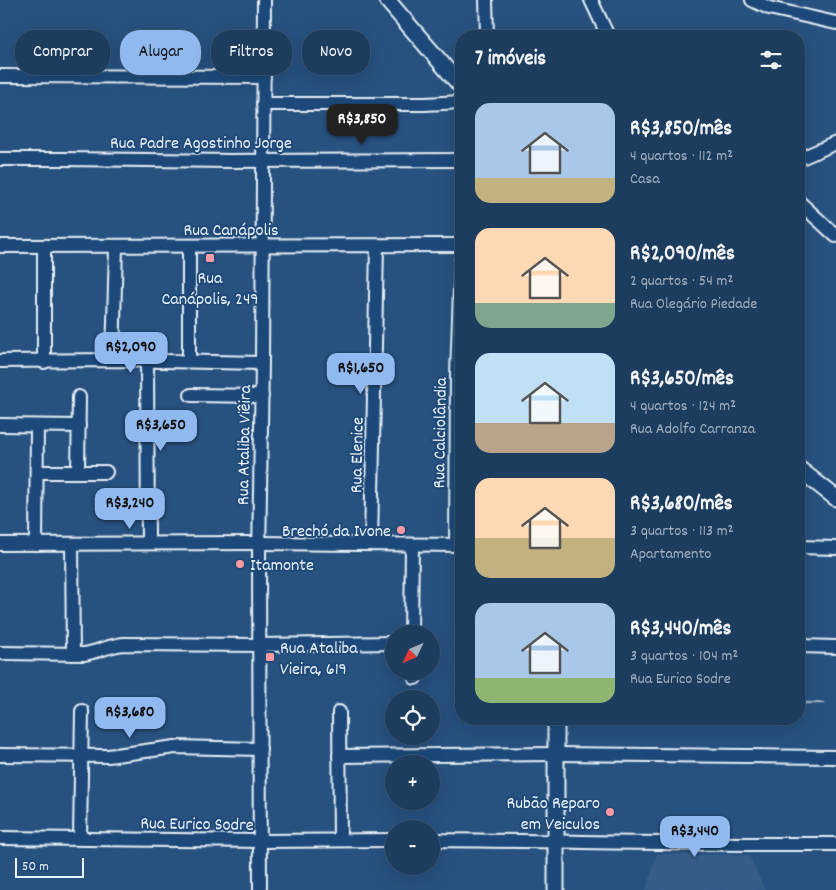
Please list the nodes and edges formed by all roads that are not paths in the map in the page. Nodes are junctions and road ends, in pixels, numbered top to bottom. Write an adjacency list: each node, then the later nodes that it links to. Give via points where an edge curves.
1 (264, 0): 10 (street, Rua Ataliba Viêira)
2 (387, 0): 11 (main road)
3 (486, 0): 7 (street)
4 (591, 0): 8 (street)
5 (752, 0): 6 (street, via 769,8)
6 (836, 23)
7 (487, 30)
8 (605, 30)
9 (0, 76): 10 (street)
10 (264, 77): 13 (street, Rua Ataliba Viêira)
11 (455, 79)
12 (455, 102): 13 (street)
13 (263, 104): 18 (street, Rua Ataliba Viêira)
14 (836, 143): 15 (street)
15 (805, 156)
16 (0, 159): 18 (street, Rua Padre Agostinho Jorge)
17 (455, 160): 18 (street, Rua Padre Agostinho Jorge)
18 (263, 161): 26 (street, Rua Ataliba Viêira)
19 (805, 208): 20 (street)
20 (836, 236)
21 (455, 245): 27 (street, Rua Canápolis)
22 (0, 246): 23 (street, Rua Canápolis)
23 (44, 246): 24 (street, Rua Canápolis); 32 (street)
24 (116, 246): 25 (street, Rua Canápolis); 29 (street)
25 (189, 246): 26 (street, Rua Canápolis); 31 (street)
26 (263, 246): 27 (street, Rua Canápolis); 33 (street, Rua Ataliba Viêira)
27 (377, 246): 50 (street, Rua Elenice)
28 (0, 360): 32 (street)
29 (114, 360): 30 (street); 32 (street)
30 (147, 361): 31 (street); 45 (street)
31 (189, 361): 33 (street)
32 (44, 362)
33 (262, 363): 35 (street, Rua Ataliba Viêira)
34 (191, 395): 35 (street)
35 (262, 396): 46 (street, Rua Ataliba Viêira)
36 (79, 397): 39 (street)
37 (0, 425): 38 (street)
38 (37, 426): 39 (street); 40 (street)
39 (79, 426): 41 (street)
40 (37, 472): 41 (street); 48 (street)
41 (78, 472): 42 (street)
42 (106, 472)
43 (805, 474): 44 (main road)
44 (836, 498)
45 (148, 543): 46 (street); 49 (street)
46 (259, 543): 50 (street); 57 (street, Rua Ataliba Viêira)
47 (0, 544): 48 (street)
48 (36, 544): 49 (street)
49 (72, 544): 61 (street)
50 (371, 544): 51 (street)
51 (412, 545): 52 (street); 55 (street)
52 (455, 545)
53 (805, 547): 54 (street)
54 (836, 548)
55 (411, 625)
56 (385, 643): 57 (street)
57 (260, 645): 61 (street, via 124,644 96,652); 65 (street, Rua Ataliba Viêira)
58 (805, 646): 59 (street)
59 (836, 647)
60 (0, 653): 61 (street)
61 (72, 654)
62 (82, 711): 68 (street)
63 (340, 712): 69 (street)
64 (556, 725): 66 (main road)
65 (260, 749): 68 (street, via 175,747 116,756); 77 (street, Rua Ataliba Viêira)
66 (556, 754): 69 (street); 70 (street); 76 (main road)
67 (0, 755): 68 (street)
68 (81, 756): 72 (street)
69 (340, 756): 73 (street)
70 (836, 758)
71 (0, 838): 72 (street, Rua Eurico Sodre)
72 (80, 838): 77 (street, Rua Eurico Sodre)
73 (340, 840): 74 (street, Rua Eurico Sodre); 77 (street, Rua Eurico Sodre)
74 (385, 840)
75 (440, 840): 76 (street)
76 (555, 840): 78 (street, via 728,845); 80 (main road)
77 (261, 841): 79 (street, Rua Ataliba Viêira)
78 (836, 844)
79 (260, 890)
80 (556, 890)

